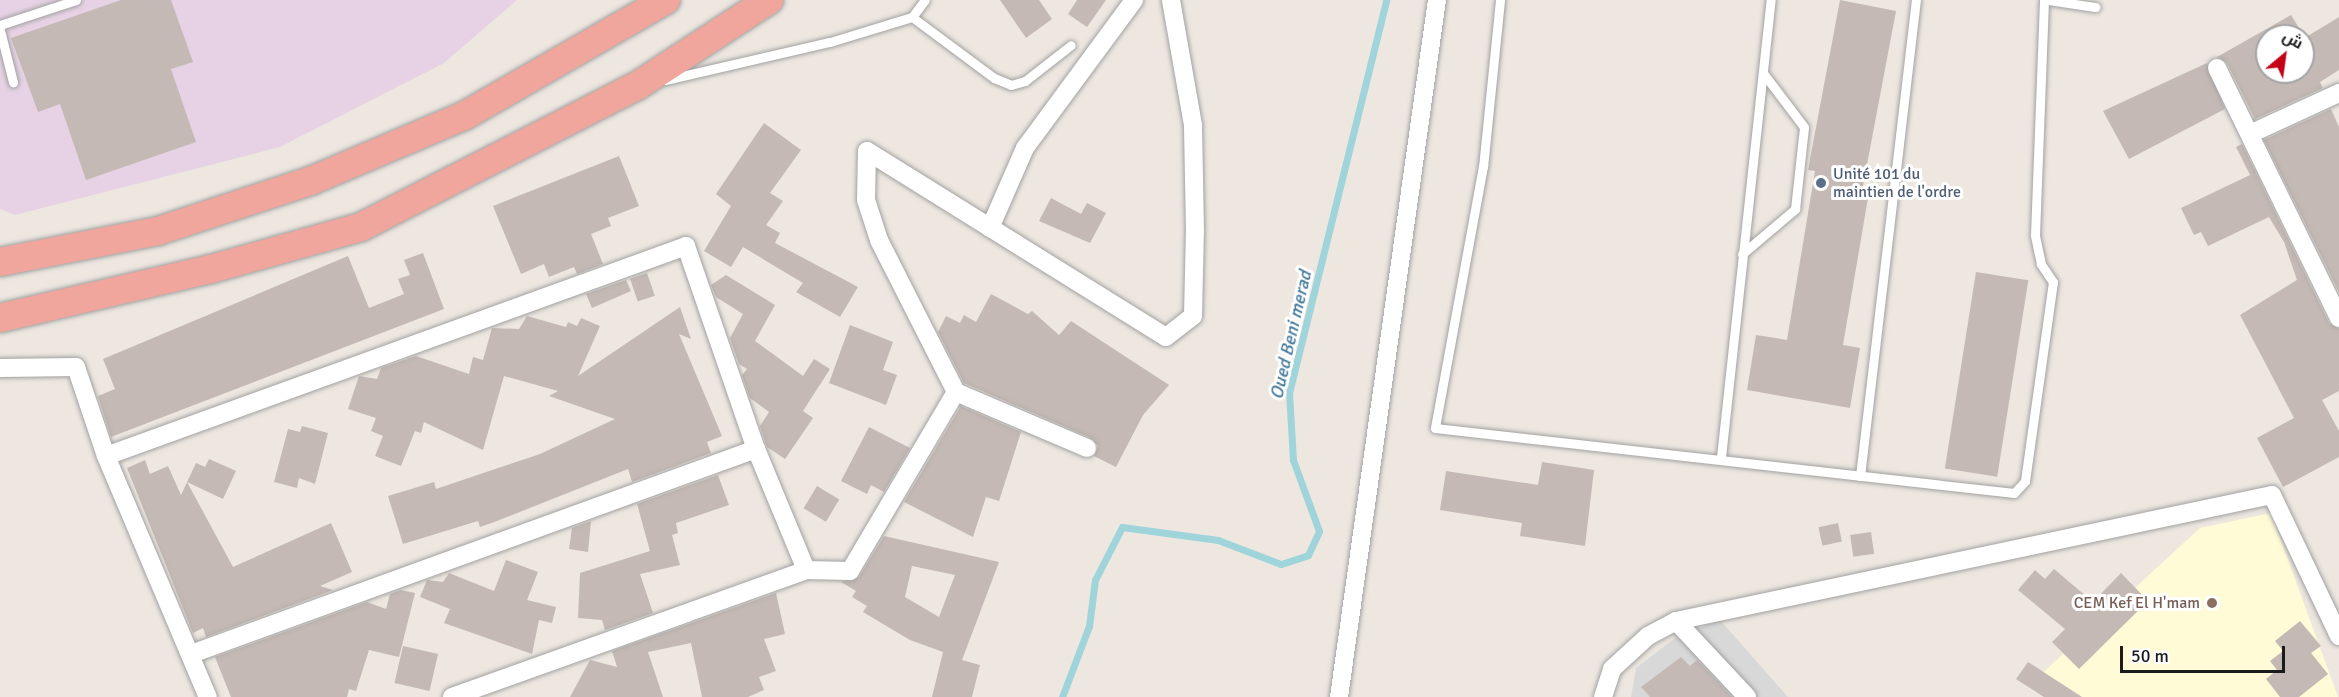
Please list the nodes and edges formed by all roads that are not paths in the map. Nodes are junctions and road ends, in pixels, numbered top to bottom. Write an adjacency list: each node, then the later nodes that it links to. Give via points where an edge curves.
1 (76, 0): 14 (lane)
2 (666, 0): 25 (highway, via 464,116 313,180 158,231)
3 (769, 0): 20 (highway)
4 (926, 0): 13 (lane)
5 (1134, 0): 23 (street, via 1025,148)
6 (1171, 0): 23 (street, via 1193,126 1193,316 1166,337)
7 (1437, 0): 42 (street)
8 (1500, 0): 34 (lane, via 1483,166 1435,428)
9 (1771, 0): 18 (lane)
10 (1916, 0): 35 (lane)
11 (2046, 0): 12 (lane); 35 (lane, via 2035,235 2041,264 2053,282 2025,481 2014,493)
12 (2095, 6)
13 (912, 17): 16 (lane, via 994,78 1011,85 1024,81); 20 (lane, via 831,42)
14 (0, 25)
15 (0, 30): 19 (lane)
16 (1071, 45)
17 (2217, 68): 22 (street)
18 (1762, 73): 24 (lane); 24 (lane, via 1804,127 1795,209)
19 (13, 82)
20 (637, 86): 27 (highway, via 360,227)
21 (2339, 93): 22 (street)
22 (2252, 133): 26 (street)
23 (990, 228): 30 (street, via 867,151 866,200 879,240)
24 (1742, 254): 34 (lane)
25 (3, 259)
26 (2332, 286): 28 (street)
27 (0, 318)
28 (2339, 318)
29 (0, 368): 33 (street, via 76,368)
30 (956, 392): 31 (street); 36 (street, via 849,572)
31 (1087, 448)
32 (756, 450): 33 (street, via 686,246); 36 (street); 39 (street)
33 (106, 456): 39 (street)
34 (1721, 457): 35 (lane)
35 (1860, 476)
36 (806, 570): 41 (street)
37 (1676, 621): 38 (street, via 2271,495); 43 (street, via 1647,636 1612,669); 44 (street)
38 (2339, 636)
39 (194, 653): 40 (street)
40 (208, 697)
41 (452, 697)
42 (1339, 697)
43 (1603, 697)
44 (1747, 697)

